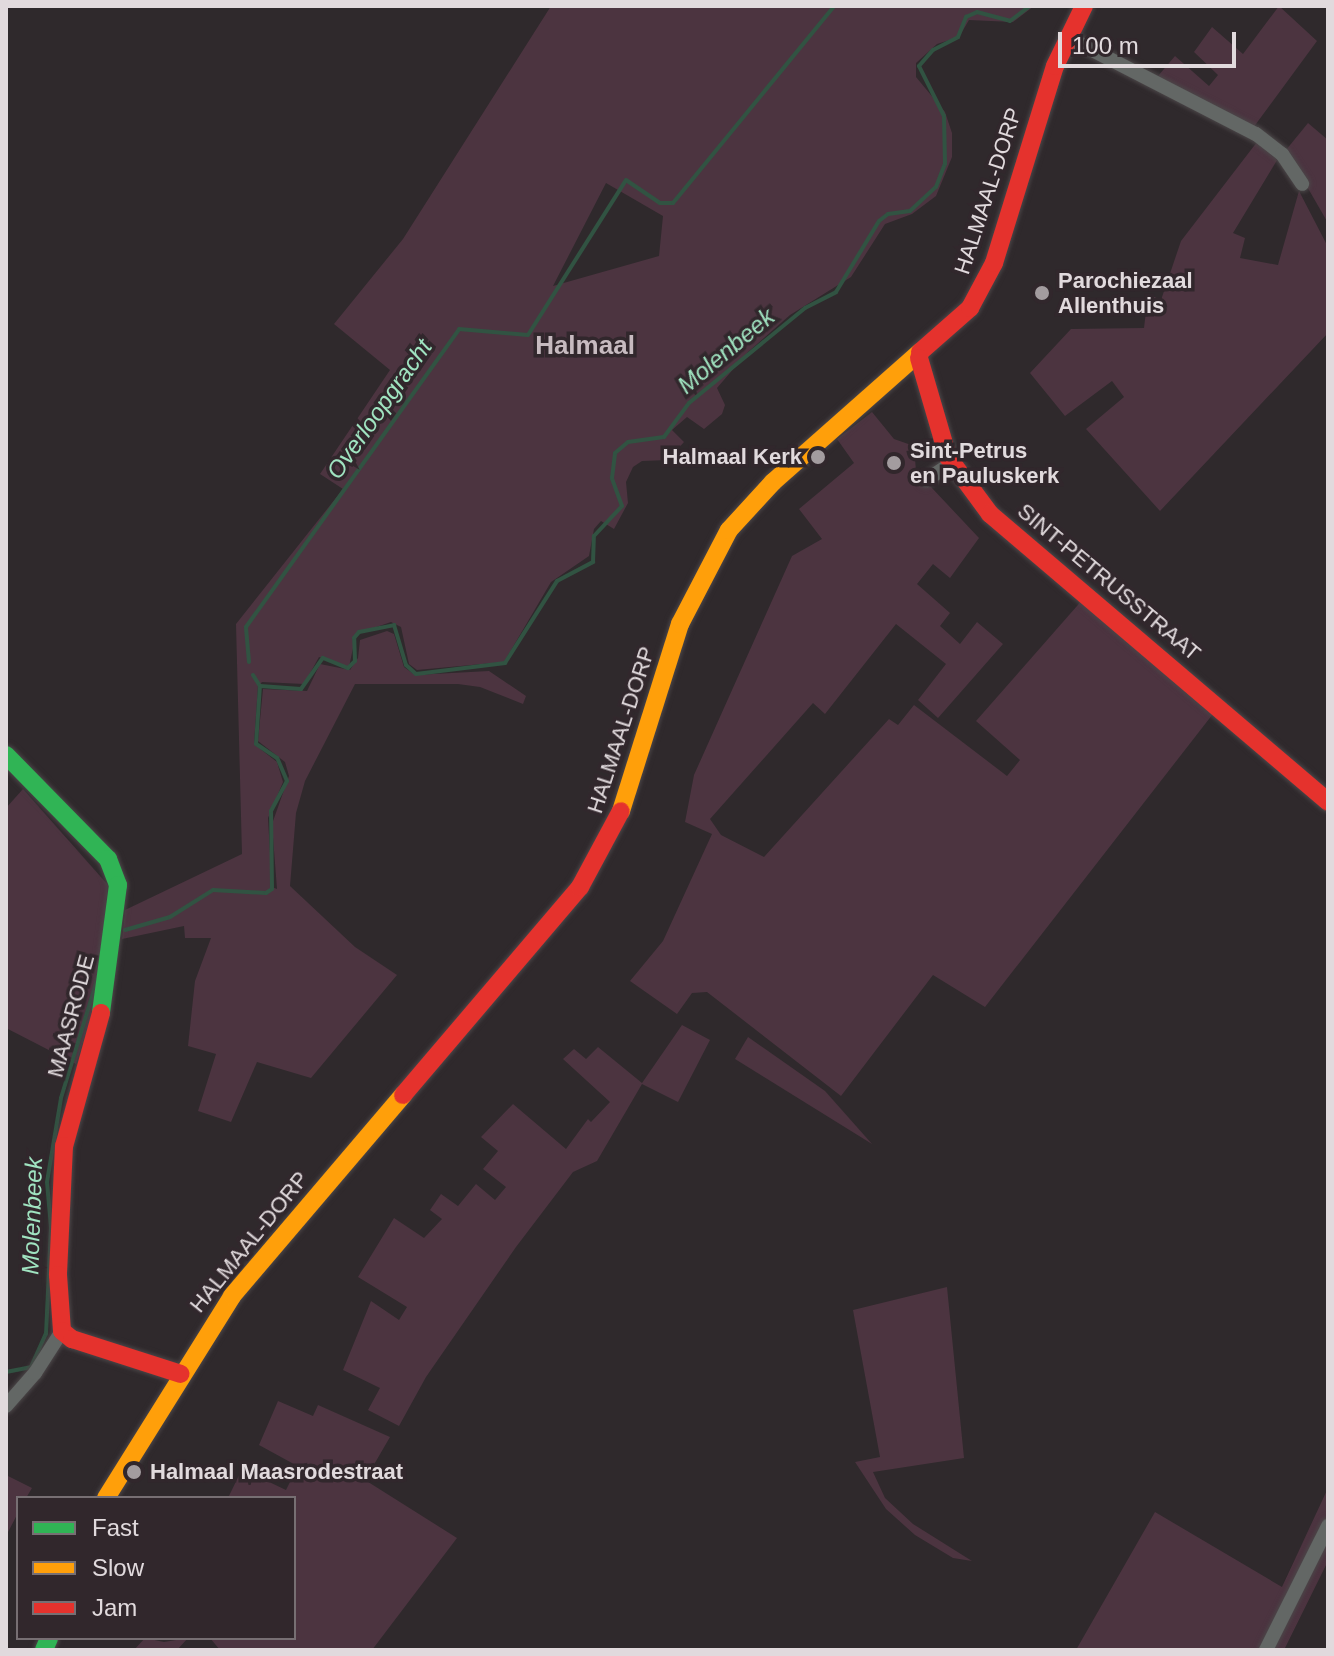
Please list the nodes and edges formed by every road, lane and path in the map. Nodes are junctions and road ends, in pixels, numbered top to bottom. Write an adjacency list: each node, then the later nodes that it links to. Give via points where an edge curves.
1 (1084, 6): 2 (street, HALMAAL-DORP)
2 (1067, 37): 3 (street, via 1256,134 1282,154); 4 (street, HALMAAL-DORP, via 986,281 960,321)
3 (1302, 184)
4 (919, 358): 5 (street, SINT-PETRUSSTRAAT); 10 (street, HALMAAL-DORP, via 773,482 729,530 680,624 616,826 580,887 242,1284)
5 (951, 464): 6 (street); 8 (street, SINT-PETRUSSTRAAT, via 1019,542 1091,597)
6 (926, 480)
7 (6, 755): 9 (street, MAASRODE, via 108,859 118,885 107,992 64,1146 58,1275)
8 (1328, 802)
9 (62, 1331): 10 (street, via 72,1339); 11 (street)
10 (181, 1374): 12 (street, HALMAAL-DORP)
11 (6, 1406)
12 (107, 1496)
13 (1328, 1526): 14 (street)
14 (1266, 1650)

